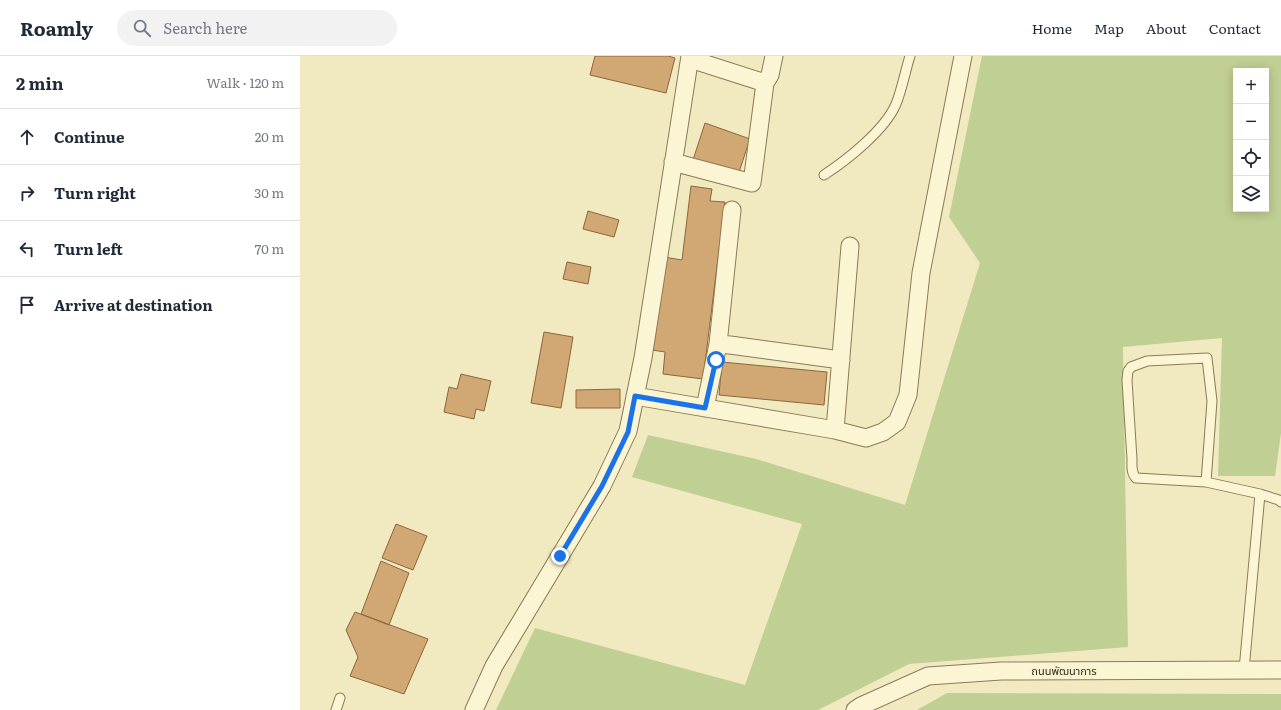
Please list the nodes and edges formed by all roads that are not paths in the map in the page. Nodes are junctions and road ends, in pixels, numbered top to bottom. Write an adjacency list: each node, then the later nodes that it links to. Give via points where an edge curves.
1 (774, 56): 5 (street, via 770,75)
2 (910, 56): 7 (lane, via 896,105 887,120 866,142)
3 (963, 56): 14 (street, via 921,273 908,395 897,422 883,432 866,438)
4 (690, 57): 5 (street); 6 (street)
5 (765, 83): 6 (street, via 752,183)
6 (673, 162): 12 (street)
7 (824, 175)
8 (732, 210): 10 (street)
9 (850, 246): 11 (street)
10 (718, 344): 11 (street); 13 (street)
11 (841, 360): 14 (street)
12 (635, 396): 13 (street); 22 (street, via 628,432 602,486 494,666)
13 (705, 408): 14 (street)
14 (835, 430)
15 (1206, 482): 15 (lane, via 1212,401 1207,358 1147,362 1131,367 1127,380 1132,469 1135,477); 16 (lane)
16 (1260, 494): 17 (lane); 18 (lane)
17 (1281, 502)
18 (1244, 670): 19 (street, ถนนพัฒนาการ); 23 (street, ถนนพัฒนาการ, via 1000,671 928,676)
19 (1281, 670)
20 (340, 698): 21 (lane)
21 (336, 710)
22 (474, 710)
23 (854, 710)

